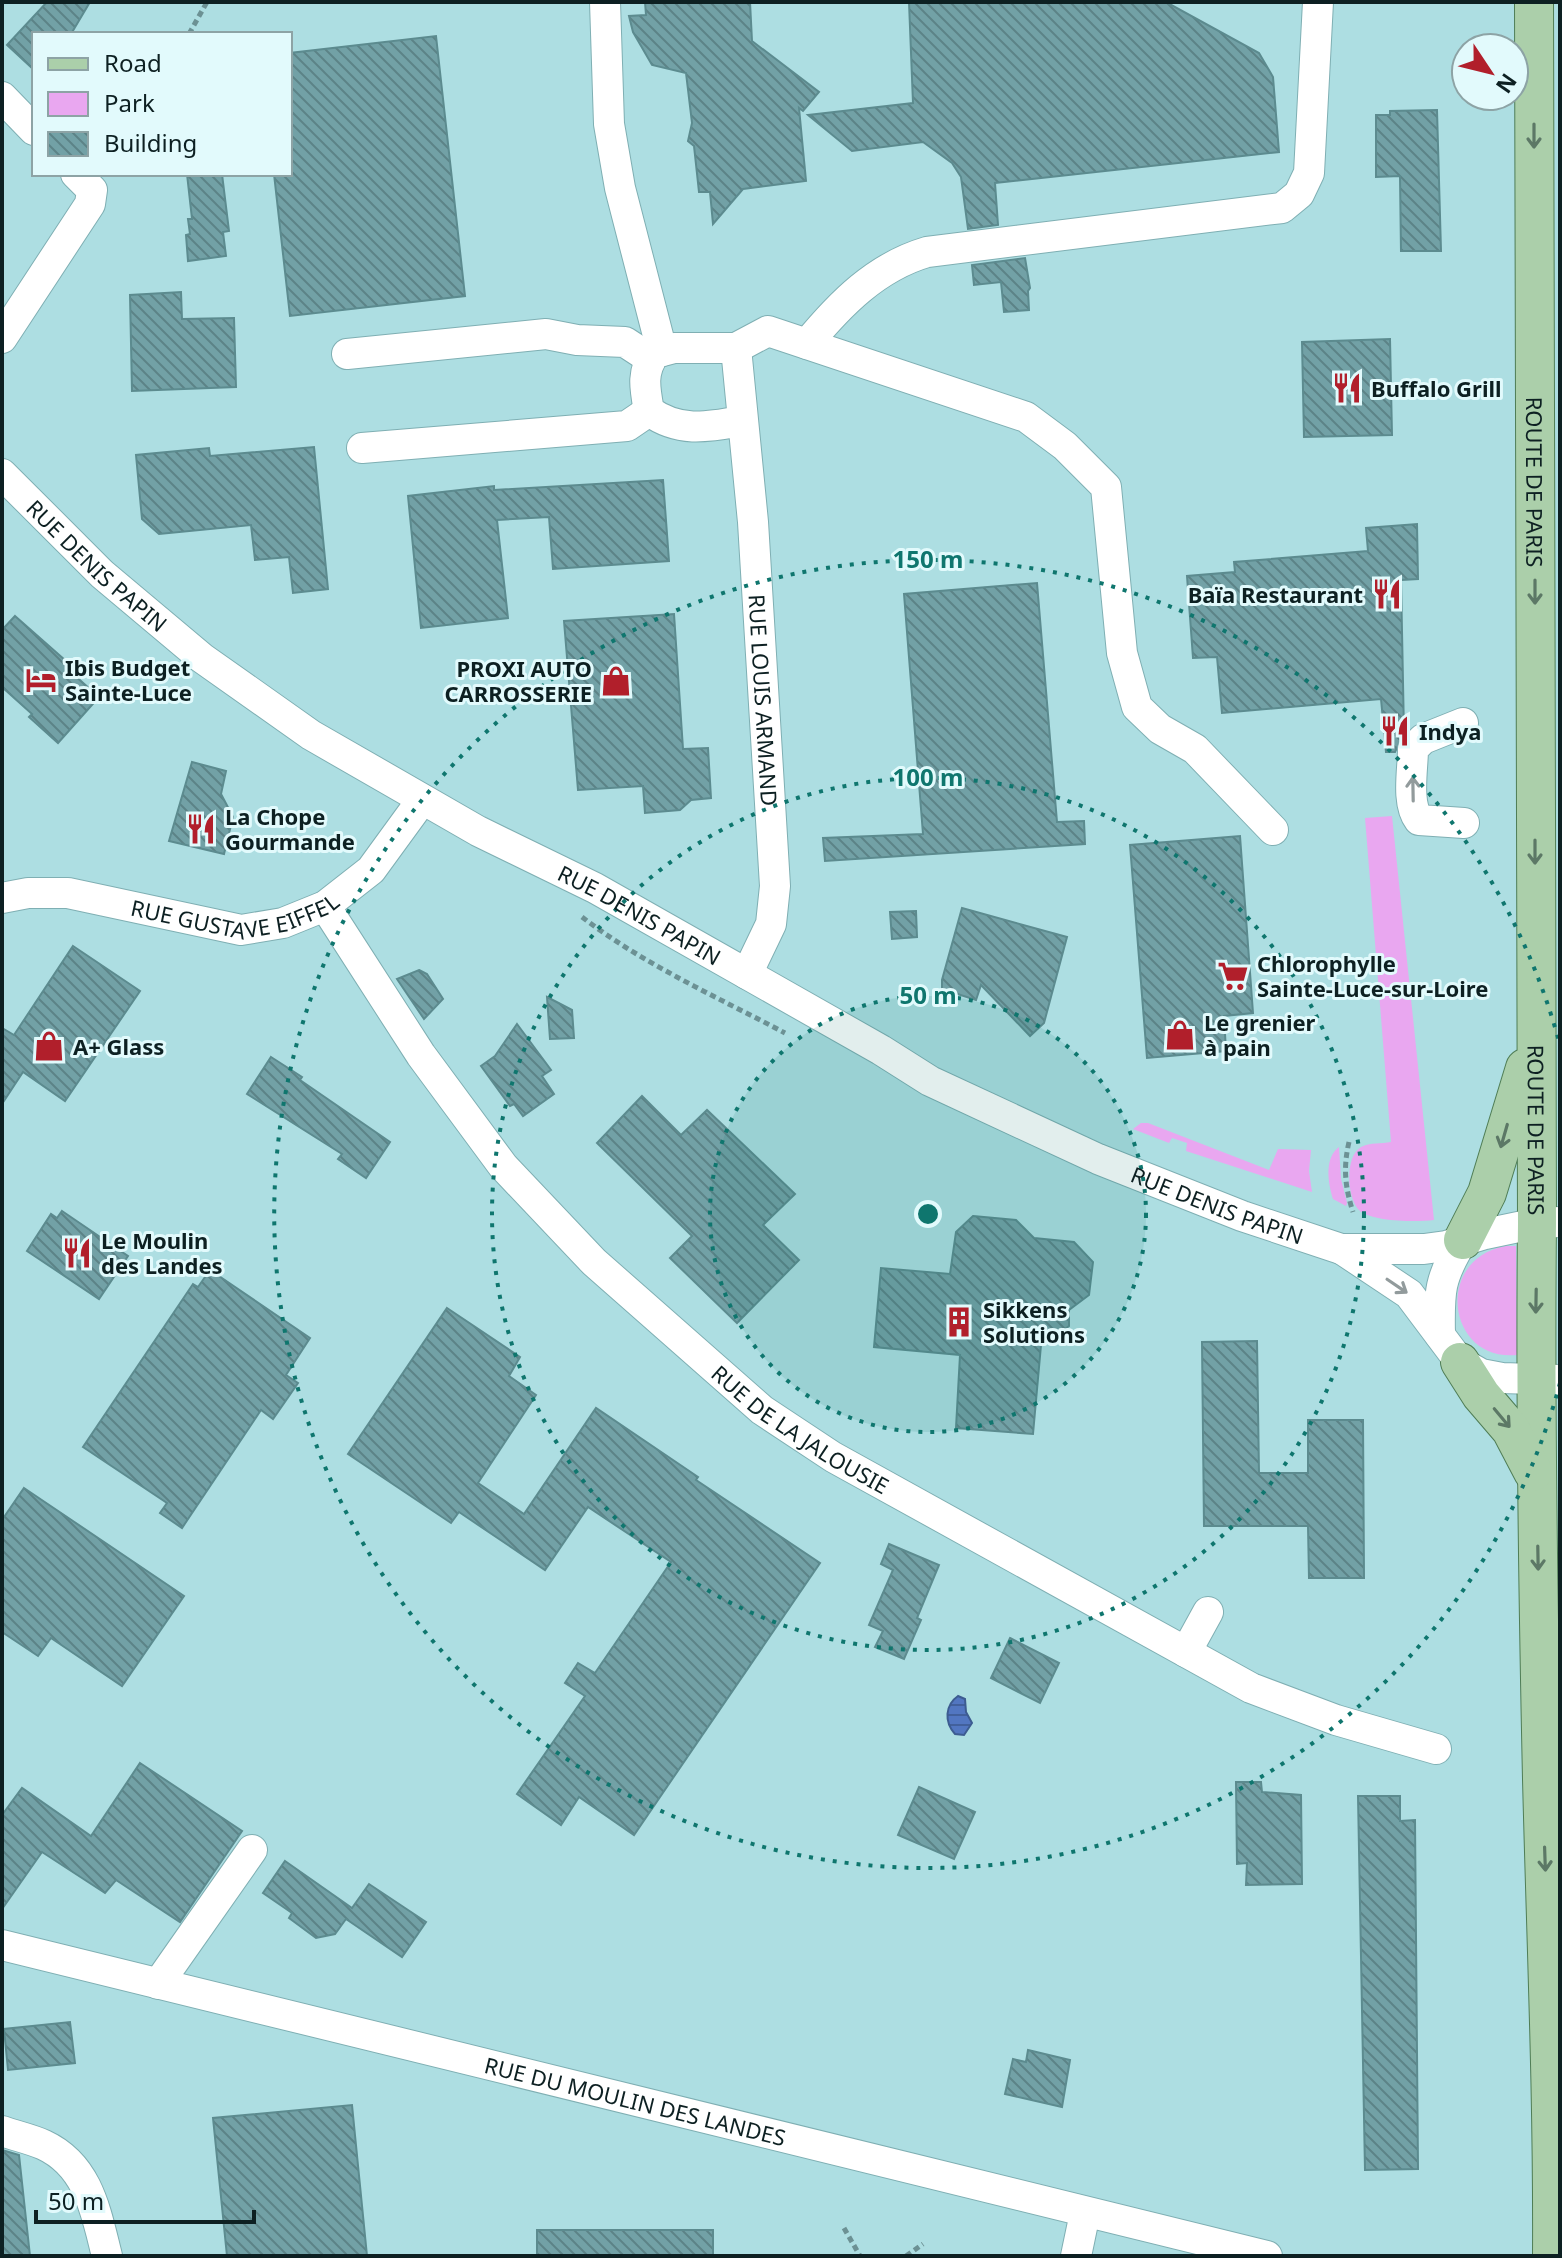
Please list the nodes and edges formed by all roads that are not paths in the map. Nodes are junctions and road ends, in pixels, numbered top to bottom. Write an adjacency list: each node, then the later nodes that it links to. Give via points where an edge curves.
1 (605, 2): 11 (street, via 609,124)
2 (1318, 2): 8 (street, via 1309,173 1299,194 1282,208 927,252 903,259 866,283)
3 (1534, 2): 23 (main road, ROUTE DE PARIS, one-way to 23)
4 (2, 97): 5 (street)
5 (32, 128)
6 (84, 182): 7 (street, via 90,204)
7 (2, 338)
8 (807, 344): 9 (street, via 768,331); 19 (street, via 1026,417 1106,487 1122,653 1137,707 1160,729 1195,749)
9 (736, 348): 11 (street, via 674,348); 13 (street)
10 (347, 354): 11 (street, via 546,334 625,342)
11 (656, 355): 12 (street, via 644,384)
12 (649, 411): 13 (street, via 664,422 705,427); 14 (street, via 627,426)
13 (742, 421): 22 (street, RUE LOUIS ARMAND, via 775,886 771,924)
14 (362, 448)
15 (2, 474): 17 (street, RUE DENIS PAPIN, via 102,574 202,658 311,735)
16 (1463, 723): 18 (street, one-way to 16, via 1419,820 1413,812 1412,776 1413,749 1423,739)
17 (422, 800): 21 (street, RUE GUSTAVE EIFFEL, via 371,870); 22 (street, RUE DENIS PAPIN, via 595,888)
18 (1464, 823)
19 (1273, 830)
20 (2, 898): 21 (street, RUE GUSTAVE EIFFEL, via 68,893 241,930 283,923)
21 (325, 906): 31 (street, RUE DE LA JALOUSIE, via 421,1055 503,1166 594,1262 762,1410 833,1457)
22 (747, 974): 26 (street, RUE DENIS PAPIN, via 930,1081 1029,1129 1242,1216)
23 (1535, 1034): 24 (main road, ROUTE DE PARIS); 25 (main road, one-way to 25, via 1487,1193)
24 (1549, 1223): 25 (street); 28 (main road, ROUTE DE PARIS, one-way to 28)
25 (1463, 1240): 26 (street, via 1424,1249); 27 (street, via 1439,1291)
26 (1341, 1249): 27 (street, one-way to 27, via 1409,1294)
27 (1450, 1349): 28 (street, via 1481,1374); 29 (main road, one-way to 29, via 1511,1430)
28 (1548, 1380): 29 (main road, ROUTE DE PARIS)
29 (1537, 1480): 33 (main road, ROUTE DE PARIS, one-way to 33)
30 (1208, 1612): 31 (street)
31 (1186, 1652): 32 (street, RUE DE LA JALOUSIE, via 1251,1688)
32 (1436, 1749)
33 (1551, 1787): 39 (main road, ROUTE DE PARIS, one-way to 39)
34 (252, 1850): 36 (street)
35 (2, 1945): 36 (street, RUE DU MOULIN DES LANDES)
36 (158, 1984): 38 (street, RUE DU MOULIN DES LANDES)
37 (2, 2131): 40 (street, via 46,2146 76,2168 92,2197)
38 (1085, 2213): 41 (street); 42 (street, RUE DU MOULIN DES LANDES)
39 (1547, 2252)
40 (107, 2256)
41 (1076, 2256)
42 (1267, 2256)

